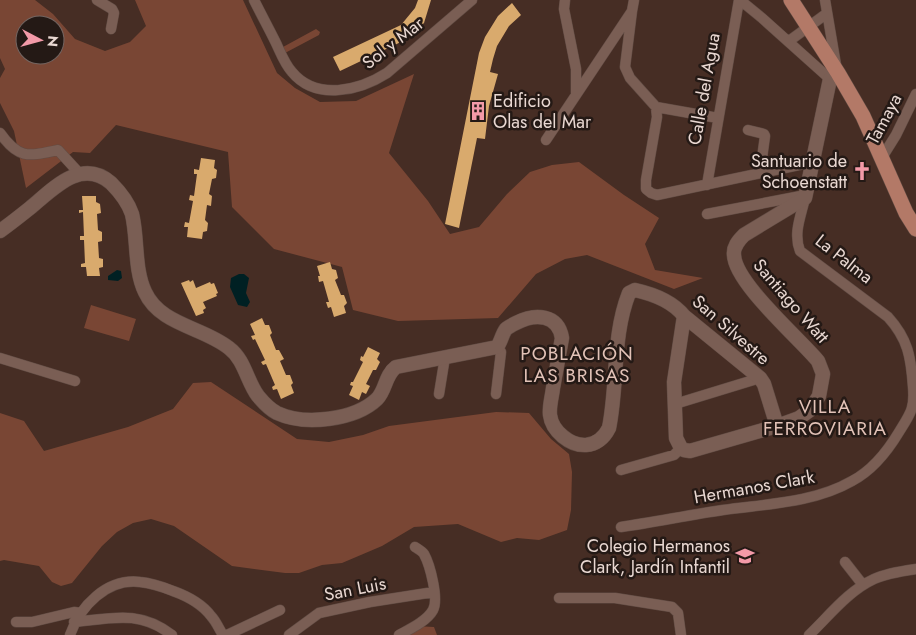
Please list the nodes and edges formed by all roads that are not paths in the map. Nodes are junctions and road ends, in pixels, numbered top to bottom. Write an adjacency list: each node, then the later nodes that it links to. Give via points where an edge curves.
1 (97, 0): 12 (street, via 114,13)
2 (254, 0): 3 (street, Sol y Mar, via 292,73 314,87 333,91 349,90 387,73)
3 (472, 0)
4 (565, 0): 14 (street)
5 (634, 0): 9 (street)
6 (739, 0): 13 (street); 20 (street, Calle del Agua)
7 (791, 0): 11 (main road)
8 (824, 0): 10 (street)
9 (632, 11): 15 (street); 19 (street, via 625,67 630,78)
10 (826, 14): 11 (street); 16 (street)
11 (808, 27): 13 (street); 16 (main road)
12 (111, 29)
13 (789, 41): 16 (street)
14 (576, 70): 15 (street); 18 (street)
15 (591, 75): 18 (street)
16 (834, 76): 24 (main road, via 862,116); 25 (street, La Palma)
17 (916, 94): 24 (street, Tamaya)
18 (576, 95): 23 (street)
19 (656, 106): 20 (street); 28 (street, via 646,189 657,195)
20 (718, 118): 28 (street, Calle del Agua)
21 (748, 130): 26 (street, via 765,136)
22 (0, 133): 27 (street, via 8,145 28,156 58,150)
23 (546, 140)
24 (881, 159): 31 (main road)
25 (814, 162): 26 (street); 29 (street, La Palma)
26 (760, 173): 28 (street)
27 (80, 174): 32 (street, via 54,187); 35 (street, via 108,181 126,202 132,214 136,255 145,292 154,305 167,317 230,348 246,369 256,393 276,413 318,420 354,414 379,397 396,367)
28 (707, 185)
29 (805, 196): 30 (street); 42 (street, La Palma, via 796,232 800,251 898,328 909,352); 43 (street, Santiago Watt, via 744,235 734,249 737,267 748,284 818,361 823,374 819,396 810,410)
30 (707, 214)
31 (916, 229)
32 (0, 231)
33 (684, 316): 34 (street, San Silvestre, via 654,296 632,290 620,328 609,428 605,437 584,445 568,441 556,430 550,416 562,338 557,324 543,317 522,320 506,328); 37 (street, San Silvestre); 41 (street, via 676,366)
34 (497, 347): 35 (street); 40 (street, via 500,352)
35 (445, 357): 39 (street)
36 (0, 358): 38 (street)
37 (760, 378): 41 (street); 43 (street, San Silvestre)
38 (75, 381)
39 (439, 394)
40 (496, 394)
41 (675, 404): 44 (street, via 676,438)
42 (915, 405): 46 (street, Hermanos Clark, via 876,463 851,482 791,501)
43 (777, 426): 44 (street, Santiago Watt, via 690,451)
44 (681, 448): 45 (street, Santiago Watt, via 674,455)
45 (621, 470)
46 (621, 527)
47 (415, 546): 51 (street, via 423,553 432,574)
48 (845, 562): 50 (street)
49 (916, 569): 50 (street, via 876,578)
50 (863, 585): 63 (street)
51 (434, 592): 60 (street, San Luis, via 319,613); 61 (street, via 436,603 432,612)
52 (559, 598): 62 (street, via 615,598 672,607 680,619)
53 (280, 610): 59 (street)
54 (78, 617): 55 (street, via 74,612 32,622); 56 (street); 57 (street, via 144,619); 58 (street, via 101,592 117,584 139,581 188,597 210,614)
55 (16, 622)
56 (70, 635)
57 (172, 635)
58 (223, 635)
59 (228, 635)
60 (289, 635)
61 (399, 635)
62 (681, 635)
63 (809, 635)

